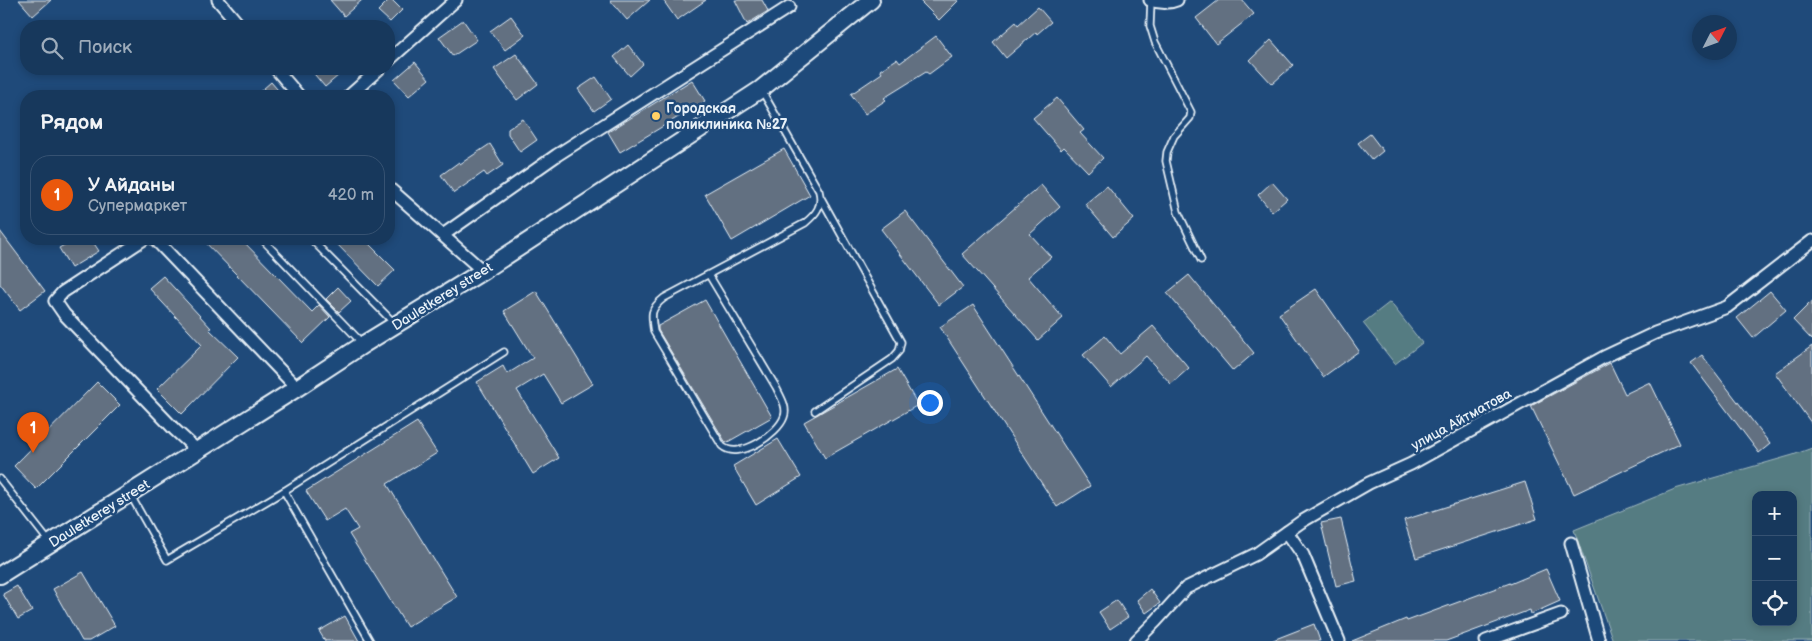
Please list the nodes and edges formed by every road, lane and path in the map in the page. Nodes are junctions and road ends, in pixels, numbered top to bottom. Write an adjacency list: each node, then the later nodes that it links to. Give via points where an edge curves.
1 (218, 0): 7 (street)
2 (456, 0): 8 (street)
3 (871, 0): 11 (main road, Dauletkerey street)
4 (1150, 0): 5 (street, via 1171,3); 22 (lane, via 1150,26 1155,42 1191,112 1190,118 1174,136 1166,161 1178,212)
5 (1177, 0)
6 (789, 7): 16 (street, via 557,155)
7 (235, 20)
8 (395, 55)
9 (281, 75): 12 (street)
10 (372, 75): 13 (street)
11 (761, 89): 15 (lane); 23 (main road, Dauletkerey street)
12 (294, 90)
13 (356, 90)
14 (395, 193): 16 (street)
15 (821, 198): 24 (lane, via 815,214 805,223); 29 (lane, via 901,342 892,359)
16 (443, 235): 23 (street)
17 (1812, 241): 34 (street, улица Айтматова, via 1728,307 1655,333 1604,357 1411,464 1320,510)
18 (135, 245): 30 (street, via 63,292 55,301)
19 (161, 245): 28 (street)
20 (268, 245): 26 (lane)
21 (317, 245): 25 (lane)
22 (1201, 260)
23 (483, 271): 25 (main road, Dauletkerey street)
24 (709, 275): 24 (lane, via 655,305 652,311 654,332 722,446 734,451 747,449 779,426 785,416 785,406)
25 (396, 325): 26 (main road, Dauletkerey street)
26 (364, 344): 28 (main road, Dauletkerey street)
27 (504, 352): 32 (lane)
28 (297, 388): 30 (main road, Dauletkerey street)
29 (815, 411)
30 (198, 451): 33 (main road, Dauletkerey street)
31 (0, 480): 36 (lane)
32 (284, 491): 33 (lane, via 167,560); 40 (lane)
33 (130, 494): 36 (main road, Dauletkerey street)
34 (1287, 532): 41 (street, улица Айтматова, via 1256,554 1186,588); 42 (street, via 1303,555)
35 (1571, 542): 44 (street)
36 (50, 544): 37 (main road, Dauletkerey street)
37 (0, 575)
38 (1561, 614): 39 (street)
39 (1503, 638): 43 (street)
40 (370, 641)
41 (1136, 641)
42 (1339, 641)
43 (1486, 641)
44 (1599, 641)

